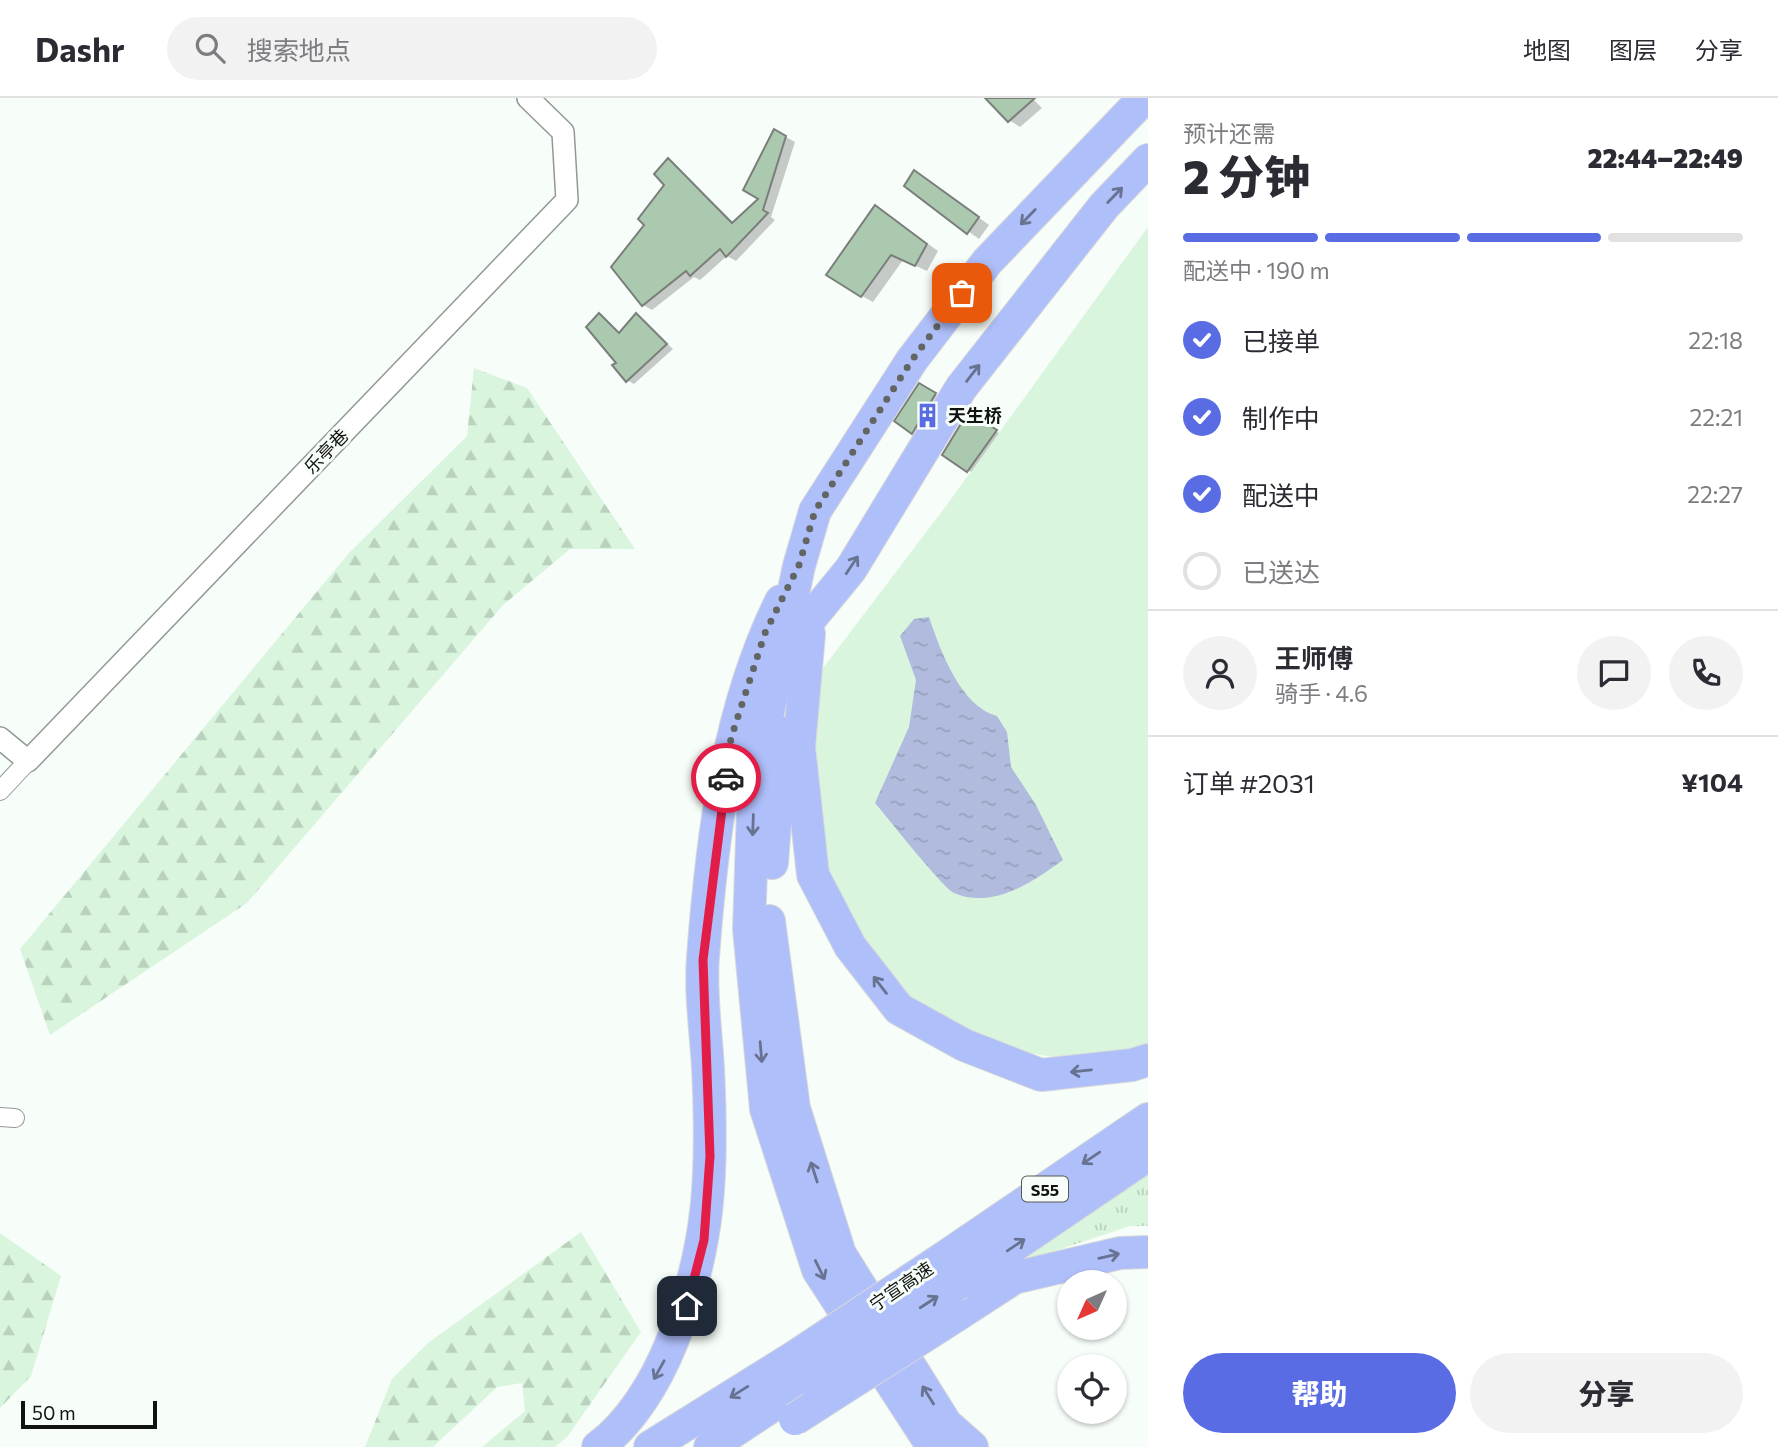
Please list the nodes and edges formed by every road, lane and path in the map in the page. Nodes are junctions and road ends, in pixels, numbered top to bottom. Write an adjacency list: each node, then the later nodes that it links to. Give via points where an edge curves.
1 (528, 98): 7 (street, 乐亭巷, via 563,132 567,200)
2 (1144, 98): 4 (highway, one-way to 4, via 1004,241 950,309 815,511)
3 (1148, 160): 5 (highway, one-way to 3, via 851,569 961,388 1104,206)
4 (799, 565): 15 (highway, one-way to 15, via 765,633 731,738 703,960 710,1156 704,1240 687,1306 662,1366 636,1408); 19 (highway, one-way to 19, via 754,779 749,929 766,1109 818,1270)
5 (810, 619): 9 (highway, one-way to 5, via 1041,1075 964,1045 899,1009 850,946 813,875 799,747); 20 (highway, one-way to 5, via 946,1424 840,1254 794,1108 769,923 786,693)
6 (0, 738): 7 (street)
7 (28, 761): 8 (street)
8 (0, 791)
9 (1148, 1060)
10 (1148, 1119): 13 (highway, 宁宣高速 / S55, one-way to 13)
11 (1148, 1155): 13 (highway, 宁宣高速 / S55, one-way to 11)
12 (1148, 1252): 18 (highway, one-way to 12, bridge, via 1014,1278 1120,1253)
13 (951, 1271): 14 (highway, 宁宣高速 / S55, bridge)
14 (804, 1368): 16 (highway, 宁宣高速 / S55, one-way to 16); 17 (highway, 宁宣高速 / S55)
15 (598, 1447)
16 (650, 1447)
17 (710, 1447)
18 (745, 1447)
19 (933, 1447)
20 (972, 1447)

